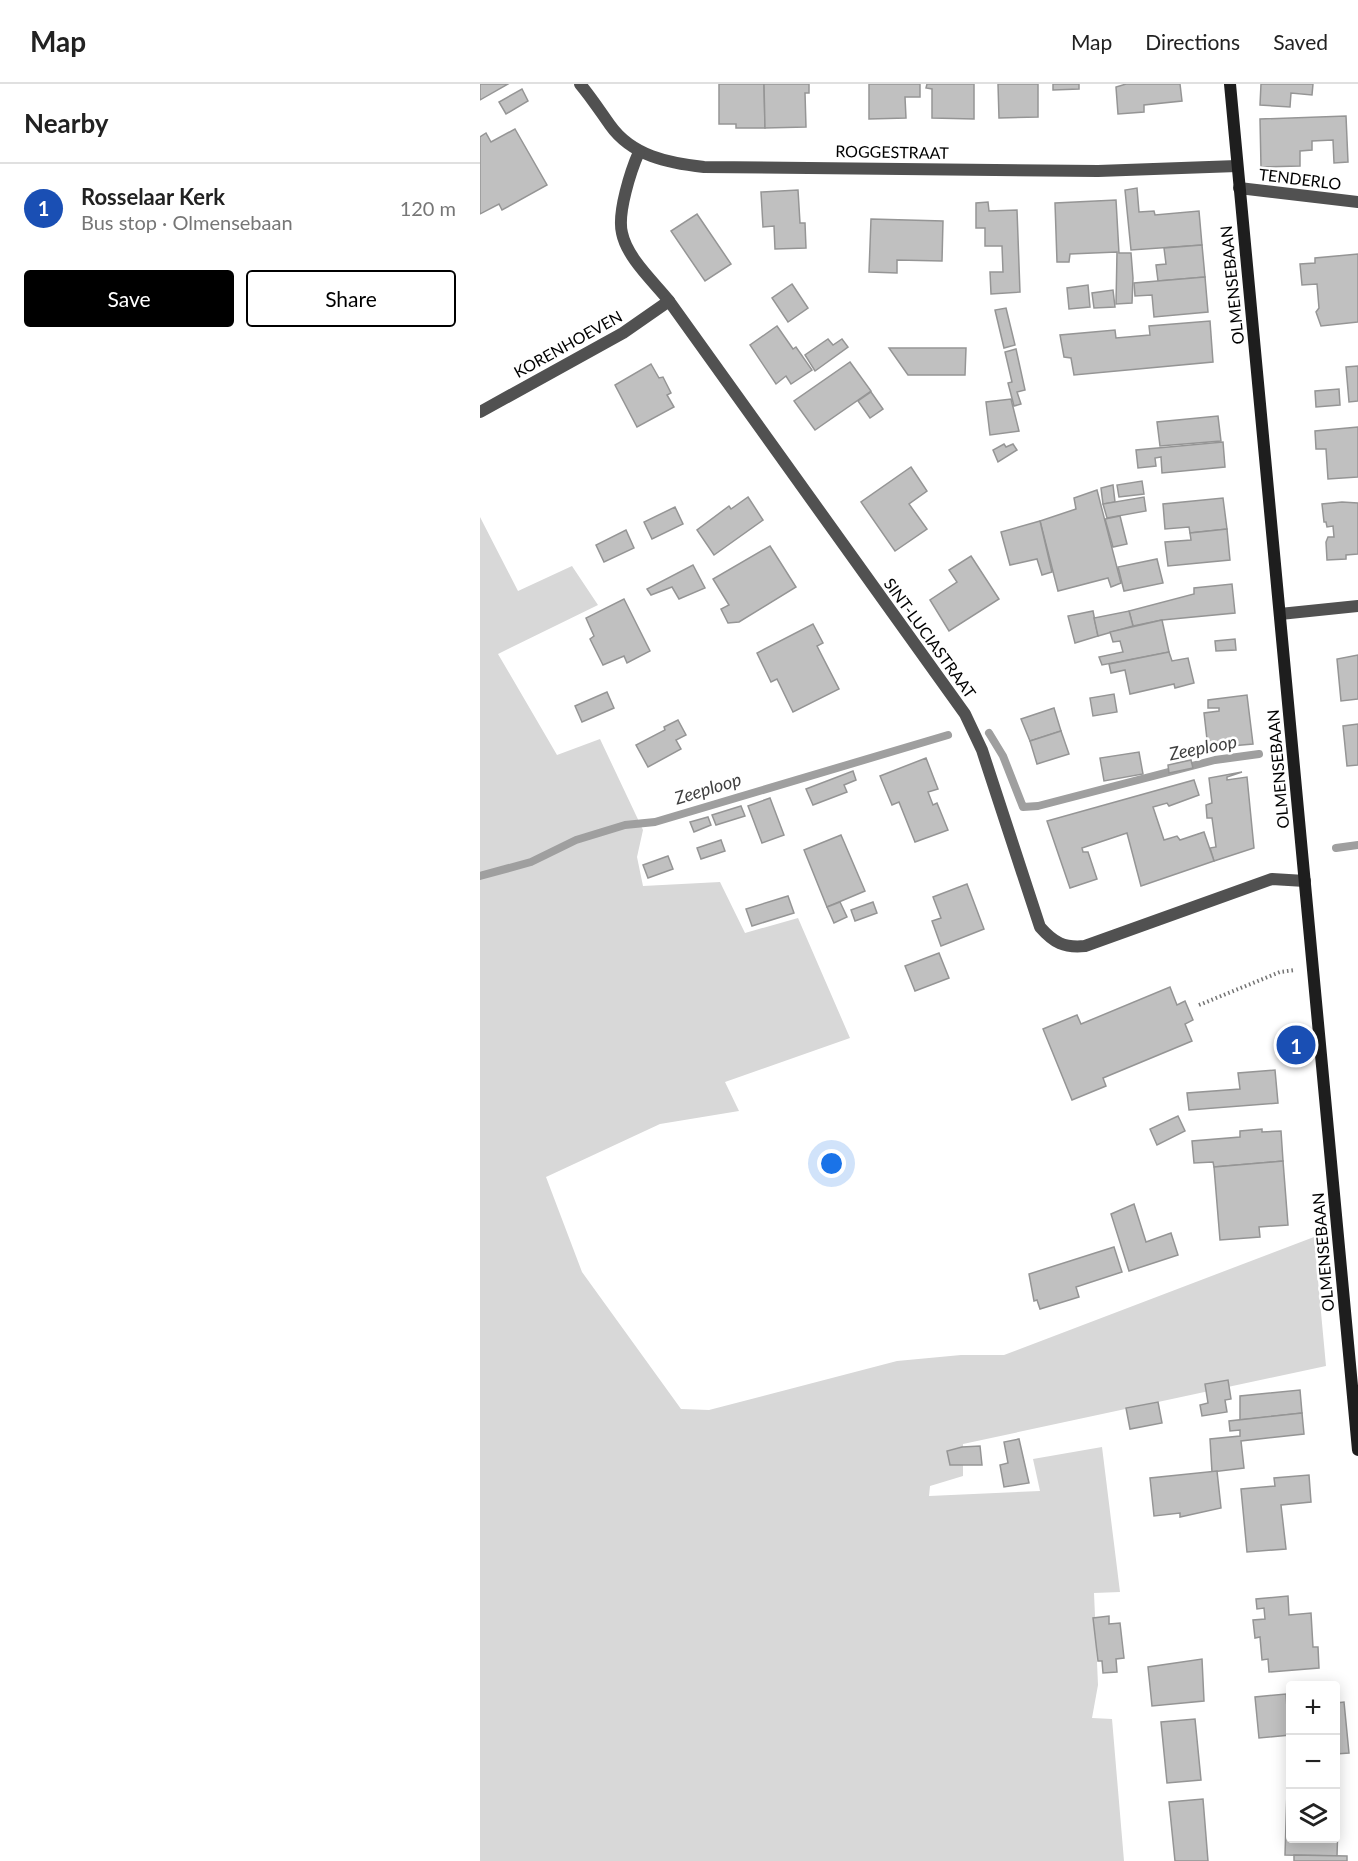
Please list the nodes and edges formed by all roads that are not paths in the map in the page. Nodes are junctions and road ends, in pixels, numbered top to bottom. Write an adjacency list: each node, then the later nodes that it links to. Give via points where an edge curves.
1 (580, 84): 3 (street, ROGGESTRAAT, via 622,139)
2 (1230, 84): 4 (street, OLMENSEBAAN)
3 (639, 152): 4 (street, ROGGESTRAAT, via 671,163 704,167 1098,171); 7 (street, SINT-LUCIASTRAAT, via 626,193 621,232 630,252)
4 (1237, 166): 5 (street, OLMENSEBAAN)
5 (1239, 188): 6 (street, TENDERLO); 10 (street, OLMENSEBAAN)
6 (1358, 202)
7 (669, 301): 8 (street, KORENHOEVEN, via 623,333); 11 (street, SINT-LUCIASTRAAT, via 965,714 982,750 1040,927 1051,940 1067,947 1085,946 1272,879)
8 (480, 411)
9 (1358, 606): 10 (street)
10 (1280, 614): 11 (street, OLMENSEBAAN)
11 (1305, 881): 12 (street, OLMENSEBAAN)
12 (1358, 1450)

